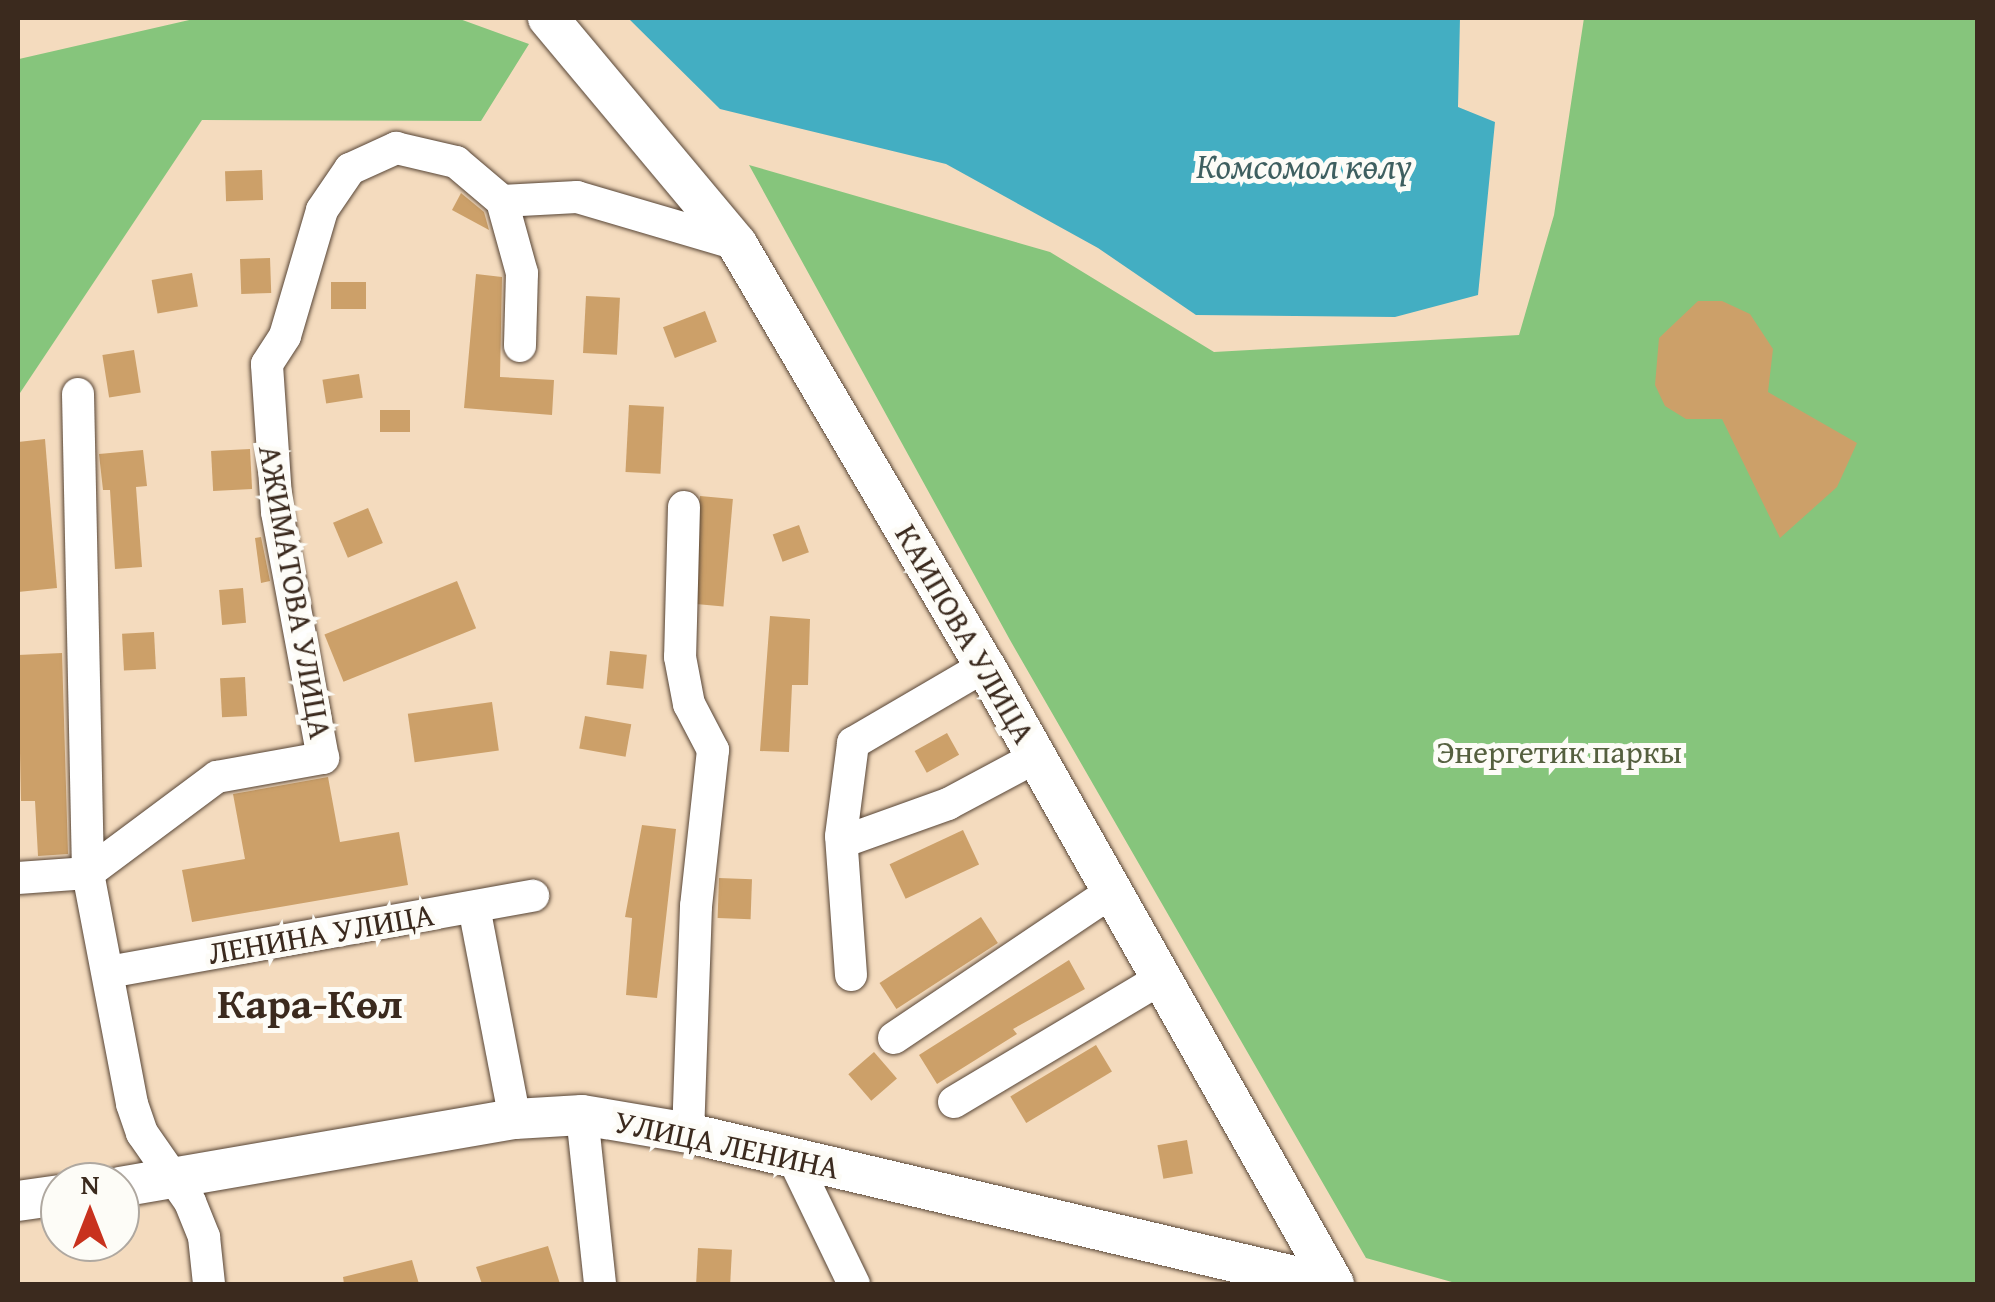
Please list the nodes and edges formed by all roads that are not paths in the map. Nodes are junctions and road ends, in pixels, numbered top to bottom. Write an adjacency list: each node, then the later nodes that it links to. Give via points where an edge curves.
1 (548, 18): 3 (main road, КАИПОВА УЛИЦА)
2 (502, 201): 3 (street, via 577,197); 4 (street, via 522,273); 10 (street, АЖИМАТОВА УЛИЦА, via 456,162 396,148 350,169 322,210 286,336 267,364 276,512 324,758 217,777)
3 (737, 244): 7 (main road, КАИПОВА УЛИЦА)
4 (520, 346)
5 (78, 394): 10 (street)
6 (684, 506): 22 (street, via 680,657 689,704 713,750 696,906)
7 (985, 666): 8 (main road, КАИПОВА УЛИЦА); 9 (street, via 853,743)
8 (1036, 757): 9 (street, via 948,804); 12 (main road, КАИПОВА УЛИЦА)
9 (842, 842): 16 (street)
10 (88, 873): 11 (street); 15 (street)
11 (18, 878)
12 (1112, 892): 17 (main road, КАИПОВА УЛИЦА); 18 (street)
13 (533, 896): 14 (street, ЛЕНИНА УЛИЦА)
14 (474, 907): 15 (street, ЛЕНИНА УЛИЦА); 21 (street)
15 (108, 972): 24 (street, via 132,1104 142,1134)
16 (851, 975)
17 (1160, 979): 19 (street); 30 (main road, КАИПОВА УЛИЦА)
18 (894, 1038)
19 (954, 1102)
20 (582, 1114): 21 (main road, УЛИЦА ЛЕНИНА); 22 (main road, УЛИЦА ЛЕНИНА); 28 (street)
21 (515, 1119): 24 (main road, УЛИЦА ЛЕНИНА)
22 (688, 1134): 23 (main road, УЛИЦА ЛЕНИНА)
23 (794, 1158): 26 (main road, УЛИЦА ЛЕНИНА); 29 (street)
24 (174, 1179): 25 (main road, УЛИЦА ЛЕНИНА); 27 (street, via 204,1237)
25 (140, 1184)
26 (1216, 1270): 30 (main road, УЛИЦА ЛЕНИНА)
27 (209, 1284)
28 (600, 1284)
29 (854, 1284)
30 (1331, 1284)

